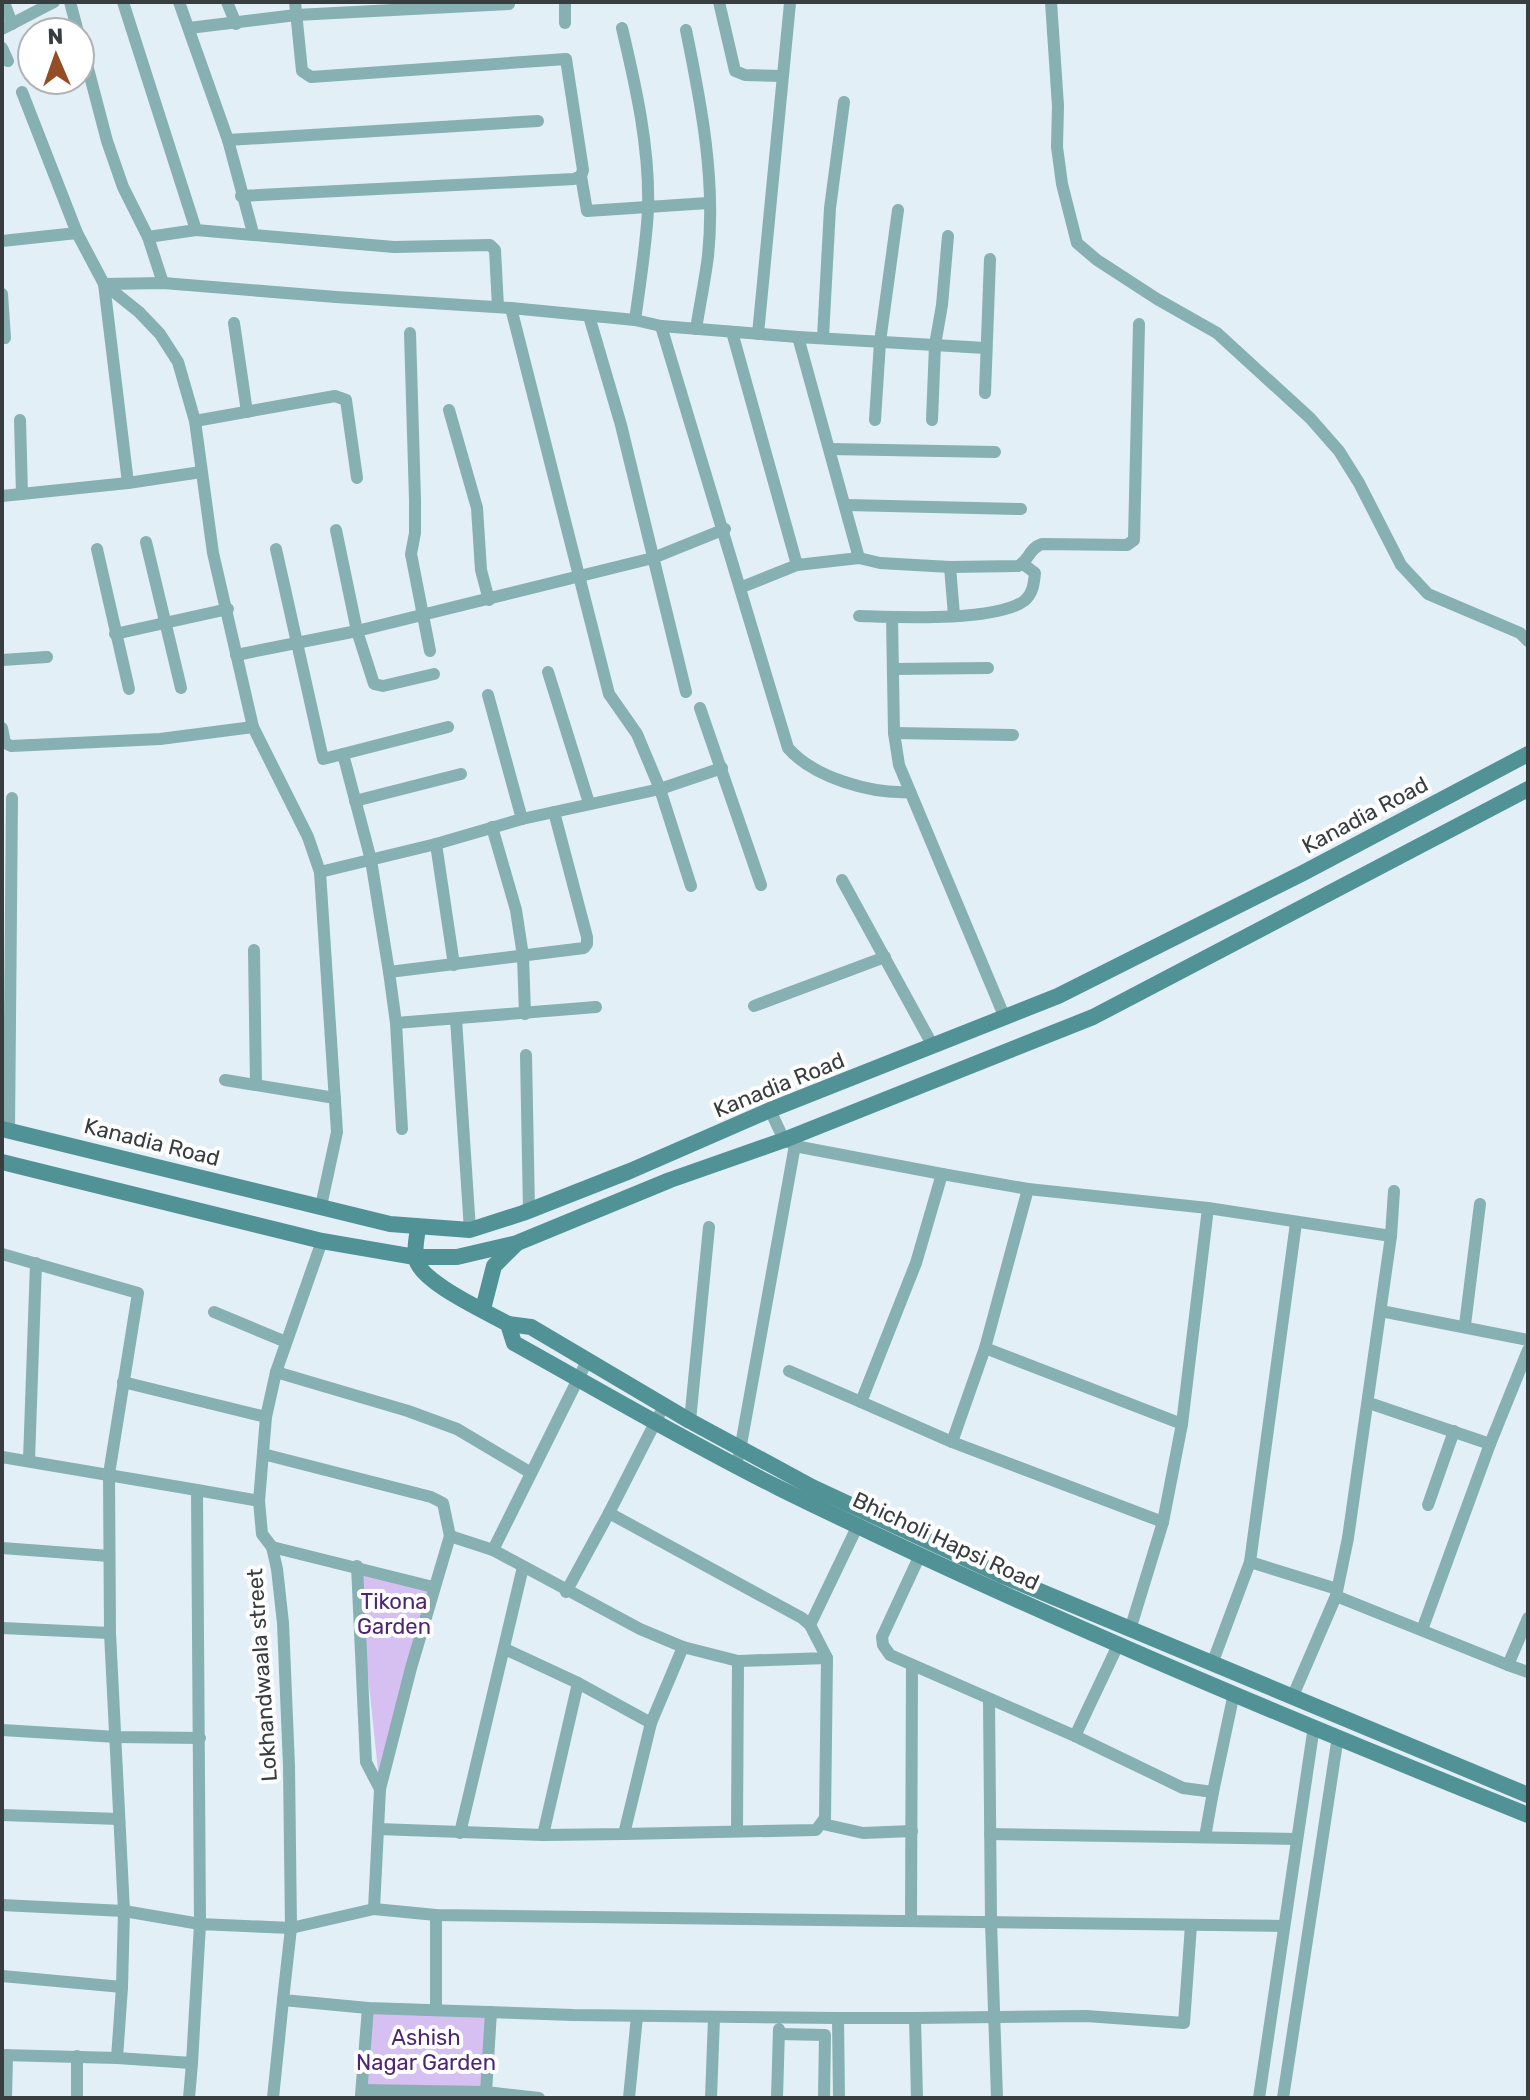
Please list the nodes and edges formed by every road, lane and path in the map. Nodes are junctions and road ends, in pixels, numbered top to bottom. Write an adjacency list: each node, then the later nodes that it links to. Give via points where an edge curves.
1 (4, 2): 15 (street)
2 (54, 2): 15 (street)
3 (123, 2): 32 (street)
4 (179, 2): 16 (street)
5 (227, 2): 14 (street)
6 (565, 2): 13 (street)
7 (719, 2): 21 (street, via 735,71)
8 (1051, 2): 95 (street, via 1057,147 1077,243 1217,333 1310,418 1359,483 1401,565 1428,594)
9 (790, 3): 21 (street)
10 (509, 4): 11 (street)
11 (393, 6): 12 (street)
12 (296, 9): 14 (street); 27 (street, via 302,71 311,77 566,59)
13 (565, 23)
14 (236, 24): 16 (street)
15 (7, 27)
16 (189, 28): 26 (street)
17 (622, 28): 30 (street, via 641,122)
18 (686, 30): 29 (street, via 701,101)
19 (2, 48): 20 (street)
20 (8, 61)
21 (781, 76): 51 (street)
22 (24, 96): 33 (street)
23 (95, 96): 36 (street, via 123,187)
24 (844, 102): 53 (street, via 830,208)
25 (538, 121): 26 (street)
26 (228, 140): 28 (street)
27 (581, 176): 28 (street); 30 (street, via 587,211)
28 (241, 196): 34 (street)
29 (708, 203): 30 (street); 48 (street, via 708,254)
30 (648, 209): 44 (street)
31 (898, 210): 55 (street)
32 (196, 230): 34 (street); 36 (street)
33 (77, 233): 37 (street); 40 (street)
34 (253, 233): 42 (street, via 394,247 490,245)
35 (948, 236): 56 (street)
36 (148, 237): 39 (street)
37 (2, 241)
38 (990, 259): 57 (street)
39 (163, 283): 40 (street); 42 (street)
40 (104, 284): 64 (street, via 139,312 172,351); 69 (street)
41 (2, 294): 54 (street)
42 (504, 307): 43 (street); 84 (street)
43 (589, 316): 44 (street); 79 (street)
44 (635, 320): 47 (street)
45 (234, 323): 60 (street)
46 (1139, 324): 81 (street, via 1134,540 1127,545 1042,544 1031,549)
47 (661, 326): 48 (street); 74 (street)
48 (696, 329): 49 (street)
49 (732, 332): 51 (street); 82 (street)
50 (410, 333): 88 (street, via 415,500 411,554)
51 (758, 334): 52 (street)
52 (798, 337): 53 (street); 65 (street)
53 (823, 337): 55 (street)
54 (5, 338)
55 (880, 342): 56 (street); 62 (street)
56 (935, 345): 57 (street); 63 (street)
57 (985, 348): 58 (street)
58 (985, 393)
59 (449, 410): 86 (street, via 477,508 481,570)
60 (247, 412): 64 (street); 68 (street, via 342,397)
61 (20, 420): 70 (street)
62 (875, 420)
63 (932, 420)
64 (195, 421): 67 (street)
65 (830, 449): 66 (street); 72 (street)
66 (995, 452)
67 (201, 472): 69 (street); 87 (street)
68 (357, 478)
69 (128, 483): 70 (street)
70 (22, 494): 71 (street)
71 (2, 496)
72 (846, 505): 73 (street); 80 (street)
73 (1021, 509)
74 (725, 529): 79 (street); 85 (street)
75 (336, 530): 93 (street)
76 (146, 542): 92 (street)
77 (97, 549): 94 (street)
78 (276, 549): 96 (street)
79 (653, 558): 84 (street); 107 (street)
80 (859, 558): 82 (street); 83 (street)
81 (1023, 564): 83 (street); 89 (street, via 1035,573 1025,601 996,612)
82 (797, 565): 85 (street)
83 (950, 567): 89 (street)
84 (580, 577): 86 (street); 119 (street, via 609,694 637,734)
85 (742, 587): 121 (street, via 788,748 797,758 862,788)
86 (489, 600): 88 (street)
87 (228, 609): 92 (street); 98 (street)
88 (422, 613): 93 (street); 97 (street)
89 (954, 615): 91 (street)
90 (859, 616): 91 (street)
91 (892, 617): 102 (street)
92 (164, 621): 94 (street); 105 (street)
93 (357, 631): 96 (street); 104 (street, via 374,684)
94 (115, 634): 106 (street)
95 (1528, 641)
96 (297, 643): 98 (street); 115 (street, via 323,759)
97 (430, 651)
98 (236, 655): 110 (street)
99 (47, 657): 100 (street)
100 (2, 660)
101 (988, 668): 102 (street)
102 (893, 669): 113 (street)
103 (548, 672): 124 (street)
104 (434, 674)
105 (181, 688)
106 (129, 689)
107 (686, 692)
108 (488, 695): 126 (street)
109 (700, 708): 117 (street)
110 (253, 727): 112 (street, via 160,739 11,746 5,743); 130 (street)
111 (448, 727): 115 (street)
112 (2, 728)
113 (894, 733): 114 (street); 121 (street)
114 (1013, 735)
115 (343, 754): 123 (street)
116 (1528, 754): 131 (main road, Kanadia Road)
117 (722, 768): 119 (street); 133 (street)
118 (461, 774): 123 (street)
119 (660, 789): 124 (street); 134 (street)
120 (1528, 789): 135 (main road)
121 (910, 792): 145 (street)
122 (12, 798): 156 (street)
123 (355, 801): 129 (street)
124 (589, 803): 125 (street)
125 (554, 812): 126 (street); 137 (street, via 587,944)
126 (522, 819): 127 (street)
127 (492, 827): 128 (street); 137 (street)
128 (436, 844): 129 (street); 139 (street)
129 (371, 860): 130 (street); 140 (street)
130 (320, 872): 153 (street)
131 (1303, 873): 135 (main road); 143 (main road, Kanadia Road)
132 (842, 880): 138 (street)
133 (761, 885)
134 (691, 886)
135 (1316, 899): 148 (main road, via 1093,1017)
136 (254, 950): 152 (street)
137 (523, 956): 139 (street); 144 (street)
138 (885, 957): 141 (street); 149 (street)
139 (454, 965): 140 (street)
140 (389, 972): 147 (street)
141 (754, 1006)
142 (596, 1007): 144 (street)
143 (1028, 1009): 145 (main road, Kanadia Road); 148 (main road)
144 (525, 1014): 146 (street)
145 (1005, 1018): 149 (main road, Kanadia Road)
146 (456, 1019): 147 (street); 169 (street)
147 (396, 1023): 155 (street)
148 (1040, 1038): 157 (main road)
149 (933, 1046): 154 (main road, Kanadia Road)
150 (526, 1055): 165 (street)
151 (225, 1080): 152 (street)
152 (256, 1085): 153 (street)
153 (335, 1098): 163 (street, via 337,1132)
154 (770, 1110): 157 (street); 165 (main road, Kanadia Road)
155 (402, 1129)
156 (5, 1130): 163 (main road, Kanadia Road)
157 (789, 1142): 159 (street); 172 (main road, via 670,1180); 200 (street)
158 (2, 1162): 171 (main road)
159 (942, 1174): 160 (street); 190 (street, via 916,1263)
160 (1028, 1189): 164 (street); 183 (street)
161 (1394, 1191): 170 (street)
162 (1480, 1204): 180 (street)
163 (321, 1206): 167 (main road, Kanadia Road)
164 (1208, 1208): 166 (street); 196 (street)
165 (529, 1211): 169 (main road, Kanadia Road)
166 (1296, 1223): 170 (street); 219 (street)
167 (418, 1227): 169 (main road, Kanadia Road); 174 (main road)
168 (709, 1227): 194 (street)
169 (470, 1230)
170 (1391, 1236): 177 (street)
171 (322, 1241): 174 (main road); 182 (street, Lokhandwaala street)
172 (517, 1243): 174 (main road, via 457,1257); 176 (main road, via 494,1266)
173 (2, 1254): 175 (street)
174 (415, 1257): 176 (main road, Bhicholi Hapsi Road, via 429,1279)
175 (36, 1263): 189 (street, via 138,1293); 203 (street)
176 (483, 1309): 179 (main road, Bhicholi Hapsi Road)
177 (1381, 1311): 180 (street); 191 (street)
178 (214, 1312): 182 (street)
179 (508, 1324): 185 (main road, via 531,1327); 188 (main road, Bhicholi Hapsi Road, via 514,1343)
180 (1465, 1325): 181 (street)
181 (1528, 1340)
182 (286, 1342): 187 (street, Lokhandwaala street)
183 (985, 1348): 196 (street); 198 (street)
184 (1528, 1350): 199 (street)
185 (588, 1359): 188 (street); 192 (main road)
186 (789, 1371): 190 (street)
187 (276, 1372): 193 (street, Lokhandwaala street); 205 (street, via 457,1429)
188 (578, 1379): 195 (main road, Bhicholi Hapsi Road); 205 (street)
189 (123, 1382): 193 (street); 206 (street)
190 (861, 1402): 198 (street)
191 (1369, 1403): 197 (street); 224 (street)
192 (664, 1405): 194 (main road); 195 (street)
193 (266, 1417): 201 (street, Lokhandwaala street)
194 (690, 1421): 200 (main road)
195 (655, 1422): 204 (main road, Bhicholi Hapsi Road); 210 (street)
196 (1182, 1424): 211 (street)
197 (1454, 1431): 199 (street); 209 (street)
198 (952, 1442): 211 (street)
199 (1490, 1444): 228 (street)
200 (741, 1448): 204 (street); 230 (main road)
201 (263, 1454): 208 (street, Lokhandwaala street); 213 (street, via 431,1497 443,1503)
202 (2, 1457): 203 (street)
203 (29, 1460): 206 (street)
204 (737, 1465): 212 (main road, Bhicholi Hapsi Road)
205 (531, 1473): 216 (street)
206 (109, 1474): 207 (street); 218 (street)
207 (197, 1490): 208 (street); 249 (street)
208 (259, 1501): 214 (street, Lokhandwaala street, via 262,1534)
209 (1428, 1505)
210 (609, 1513): 223 (street); 226 (street)
211 (1163, 1522): 230 (street)
212 (858, 1525): 217 (main road, Bhicholi Hapsi Road); 226 (street)
213 (450, 1536): 216 (street); 222 (street)
214 (272, 1547): 220 (street); 275 (street, Lokhandwaala street, via 283,1639)
215 (2, 1548): 218 (street)
216 (493, 1550): 221 (street)
217 (920, 1555): 230 (main road, Bhicholi Hapsi Road); 236 (street, via 882,1637 890,1655)
218 (109, 1556): 229 (street)
219 (1250, 1562): 224 (street); 235 (street)
220 (357, 1566): 222 (street); 250 (street, via 366,1762)
221 (523, 1567): 223 (street); 232 (street)
222 (433, 1587): 250 (street)
223 (566, 1592): 231 (street)
224 (1336, 1592): 228 (street); 241 (street)
225 (1528, 1618): 237 (street)
226 (810, 1625): 233 (street)
227 (2, 1628): 229 (street)
228 (1422, 1630): 237 (street)
229 (110, 1633): 248 (street)
230 (1125, 1637): 235 (main road); 240 (main road, Bhicholi Hapsi Road); 246 (street)
231 (683, 1647): 234 (street); 243 (street)
232 (505, 1649): 239 (street); 260 (street)
233 (827, 1658): 234 (street); 256 (street)
234 (738, 1661): 258 (street)
235 (1212, 1664): 241 (main road)
236 (912, 1665): 242 (street); 259 (street)
237 (1508, 1665): 238 (street)
238 (1528, 1672)
239 (578, 1683): 243 (street); 263 (street)
240 (1234, 1693): 244 (main road, Bhicholi Hapsi Road); 251 (street)
241 (1292, 1698): 252 (main road)
242 (989, 1700): 246 (street); 262 (street)
243 (651, 1723): 261 (street)
244 (1314, 1726): 247 (main road, Bhicholi Hapsi Road); 265 (street)
245 (2, 1730): 248 (street)
246 (1075, 1736): 251 (street, via 1183,1788)
247 (1338, 1736): 254 (main road, Bhicholi Hapsi Road); 308 (street)
248 (117, 1737): 249 (street); 255 (street)
249 (200, 1738): 272 (street)
250 (380, 1789): 257 (street)
251 (1213, 1792): 264 (street)
252 (1528, 1795)
253 (2, 1815): 255 (street)
254 (1528, 1815)
255 (119, 1819): 268 (street)
256 (823, 1824): 258 (street, via 816,1830); 259 (street, via 863,1833)
257 (378, 1829): 260 (street); 267 (street)
258 (737, 1830): 261 (street)
259 (912, 1831): 270 (street)
260 (460, 1833): 263 (street)
261 (624, 1834): 263 (street)
262 (990, 1834): 264 (street); 271 (street)
263 (543, 1835)
264 (1205, 1837): 265 (street)
265 (1297, 1839): 274 (street)
266 (2, 1905): 268 (street)
267 (374, 1909): 269 (street); 275 (street)
268 (124, 1911): 272 (street); 277 (street)
269 (436, 1915): 270 (street); 280 (street)
270 (911, 1921): 271 (street)
271 (991, 1922): 273 (street); 282 (street)
272 (200, 1924): 275 (street); 292 (street)
273 (1191, 1925): 274 (street); 282 (street, via 1184,2023)
274 (1284, 1926): 307 (street)
275 (291, 1928): 278 (street, Lokhandwaala street)
276 (2, 1976): 277 (street)
277 (122, 1987): 291 (street)
278 (283, 2000): 279 (street); 298 (street, Lokhandwaala street)
279 (368, 2008): 280 (street); 294 (street)
280 (436, 2008): 281 (street)
281 (491, 2012): 283 (street); 293 (street)
282 (994, 2015): 287 (street); 306 (street)
283 (637, 2016): 284 (street); 300 (street)
284 (714, 2018): 285 (street); 301 (street)
285 (779, 2018): 286 (street); 288 (street)
286 (838, 2018): 287 (street); 304 (street)
287 (915, 2018): 305 (street)
288 (779, 2034): 302 (street); 303 (street, via 825,2035)
289 (4, 2055): 290 (street); 295 (street)
290 (77, 2056): 291 (street); 296 (street)
291 (117, 2058): 292 (street)
292 (192, 2063): 297 (street)
293 (486, 2092): 294 (street); 299 (street)
294 (362, 2094)
295 (6, 2098)
296 (77, 2098)
297 (189, 2098)
298 (273, 2098)
299 (539, 2098)
300 (629, 2098)
301 (711, 2098)
302 (777, 2098)
303 (824, 2098)
304 (839, 2098)
305 (917, 2098)
306 (997, 2098)
307 (1259, 2098)
308 (1283, 2098)

